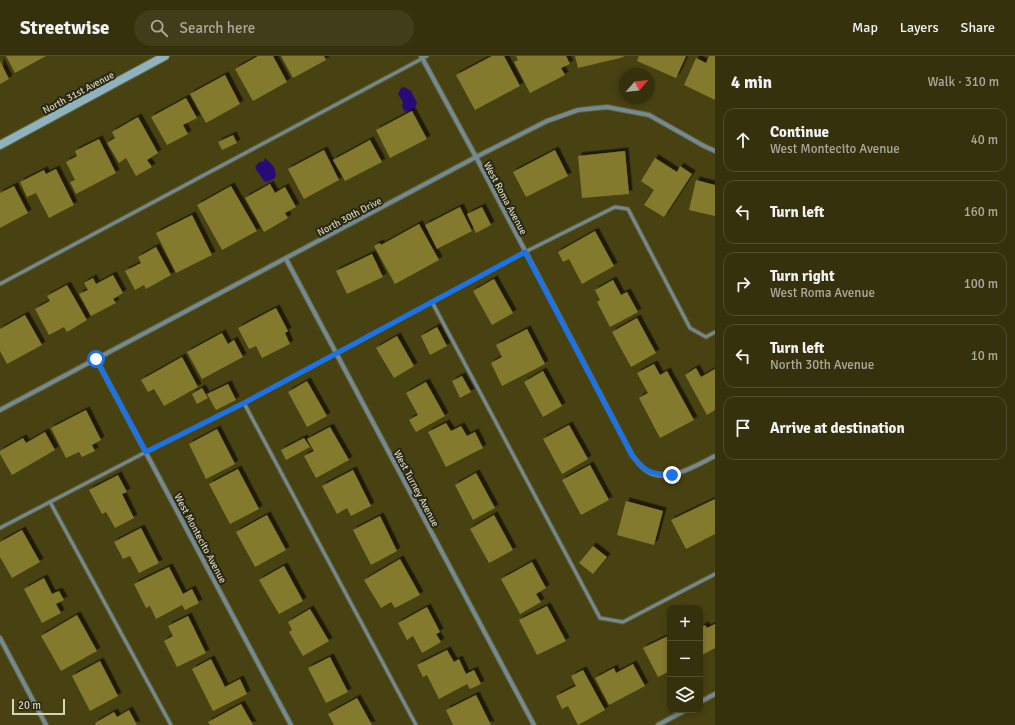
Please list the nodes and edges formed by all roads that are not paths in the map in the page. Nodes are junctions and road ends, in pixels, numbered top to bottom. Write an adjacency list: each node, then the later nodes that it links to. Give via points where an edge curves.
1 (165, 56): 4 (street, North 31st Avenue)
2 (427, 56): 3 (lane)
3 (421, 57): 6 (street, West Roma Avenue); 9 (lane)
4 (0, 145)
5 (715, 151): 6 (street, North 30th Drive, via 649,115 607,107 578,110 547,121)
6 (476, 157): 7 (street, West Roma Avenue); 8 (street, North 30th Drive)
7 (525, 252): 10 (lane); 11 (lane, via 615,207 628,209 690,328 706,337); 17 (street, West Roma Avenue, via 621,436 641,467 648,472 672,475)
8 (286, 259): 12 (street, West Turney Avenue); 13 (street, North 30th Drive)
9 (0, 284)
10 (432, 302): 12 (lane); 20 (lane, via 600,618 623,622)
11 (715, 332)
12 (336, 353): 14 (lane); 29 (street, West Turney Avenue)
13 (96, 359): 15 (street, North 30th Drive); 16 (street, West Montecito Avenue)
14 (244, 403): 16 (lane); 28 (lane)
15 (0, 410)
16 (146, 452): 18 (lane); 27 (street, West Montecito Avenue)
17 (715, 456)
18 (50, 502): 19 (lane); 26 (lane)
19 (0, 528)
20 (715, 574)
21 (0, 638): 25 (street)
22 (715, 694): 23 (street)
23 (703, 700)
24 (680, 713): 30 (street)
25 (46, 725)
26 (171, 725)
27 (291, 725)
28 (416, 725)
29 (534, 725)
30 (658, 725)

